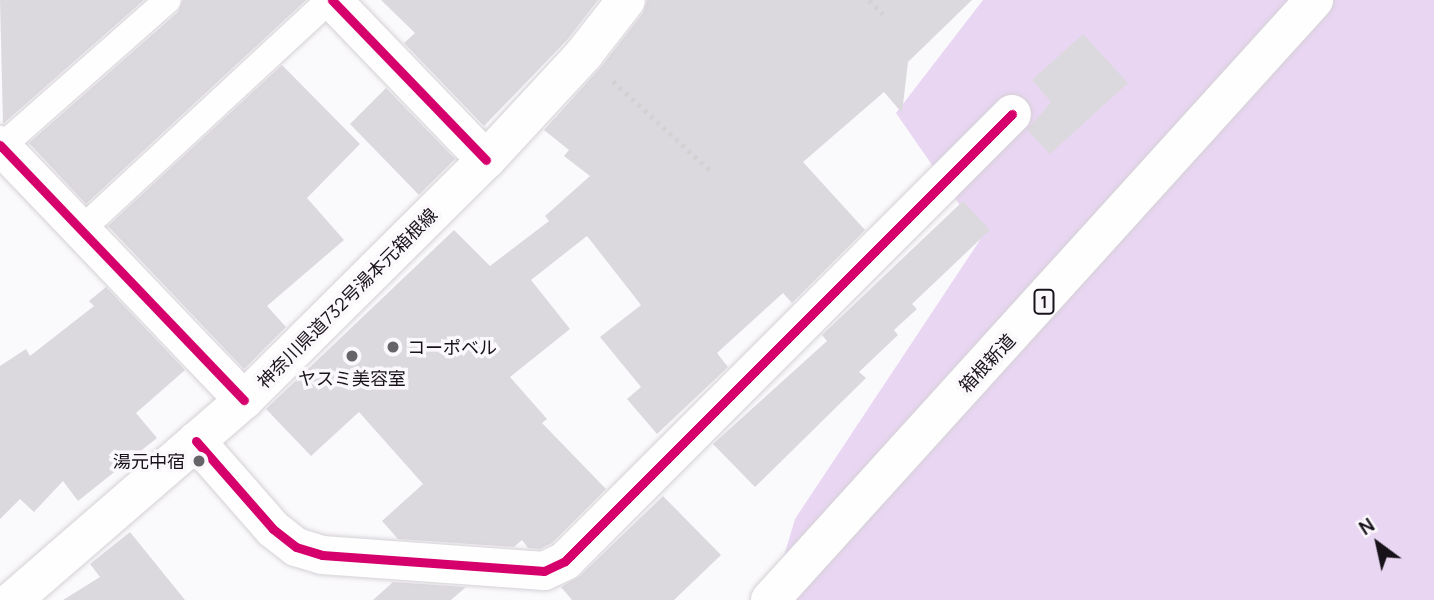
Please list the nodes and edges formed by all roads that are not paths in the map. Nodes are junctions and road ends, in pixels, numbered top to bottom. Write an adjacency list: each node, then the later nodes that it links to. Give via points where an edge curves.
1 (168, 0): 6 (lane)
2 (331, 0): 7 (main road); 8 (lane)
3 (626, 0): 7 (main road, 神奈川県道732号湯本元箱根線, via 584,54)
4 (1314, 0): 12 (main road, 箱根新道 / 1)
5 (1012, 114): 10 (main road, via 565,561 544,571 322,555 296,547 273,529)
6 (1, 146): 8 (main road)
7 (486, 160): 9 (main road, 神奈川県道732号湯本元箱根線)
8 (81, 230): 9 (main road)
9 (244, 400): 10 (main road, 神奈川県道732号湯本元箱根線)
10 (196, 441): 11 (main road, 神奈川県道732号湯本元箱根線)
11 (13, 600)
12 (770, 600)

